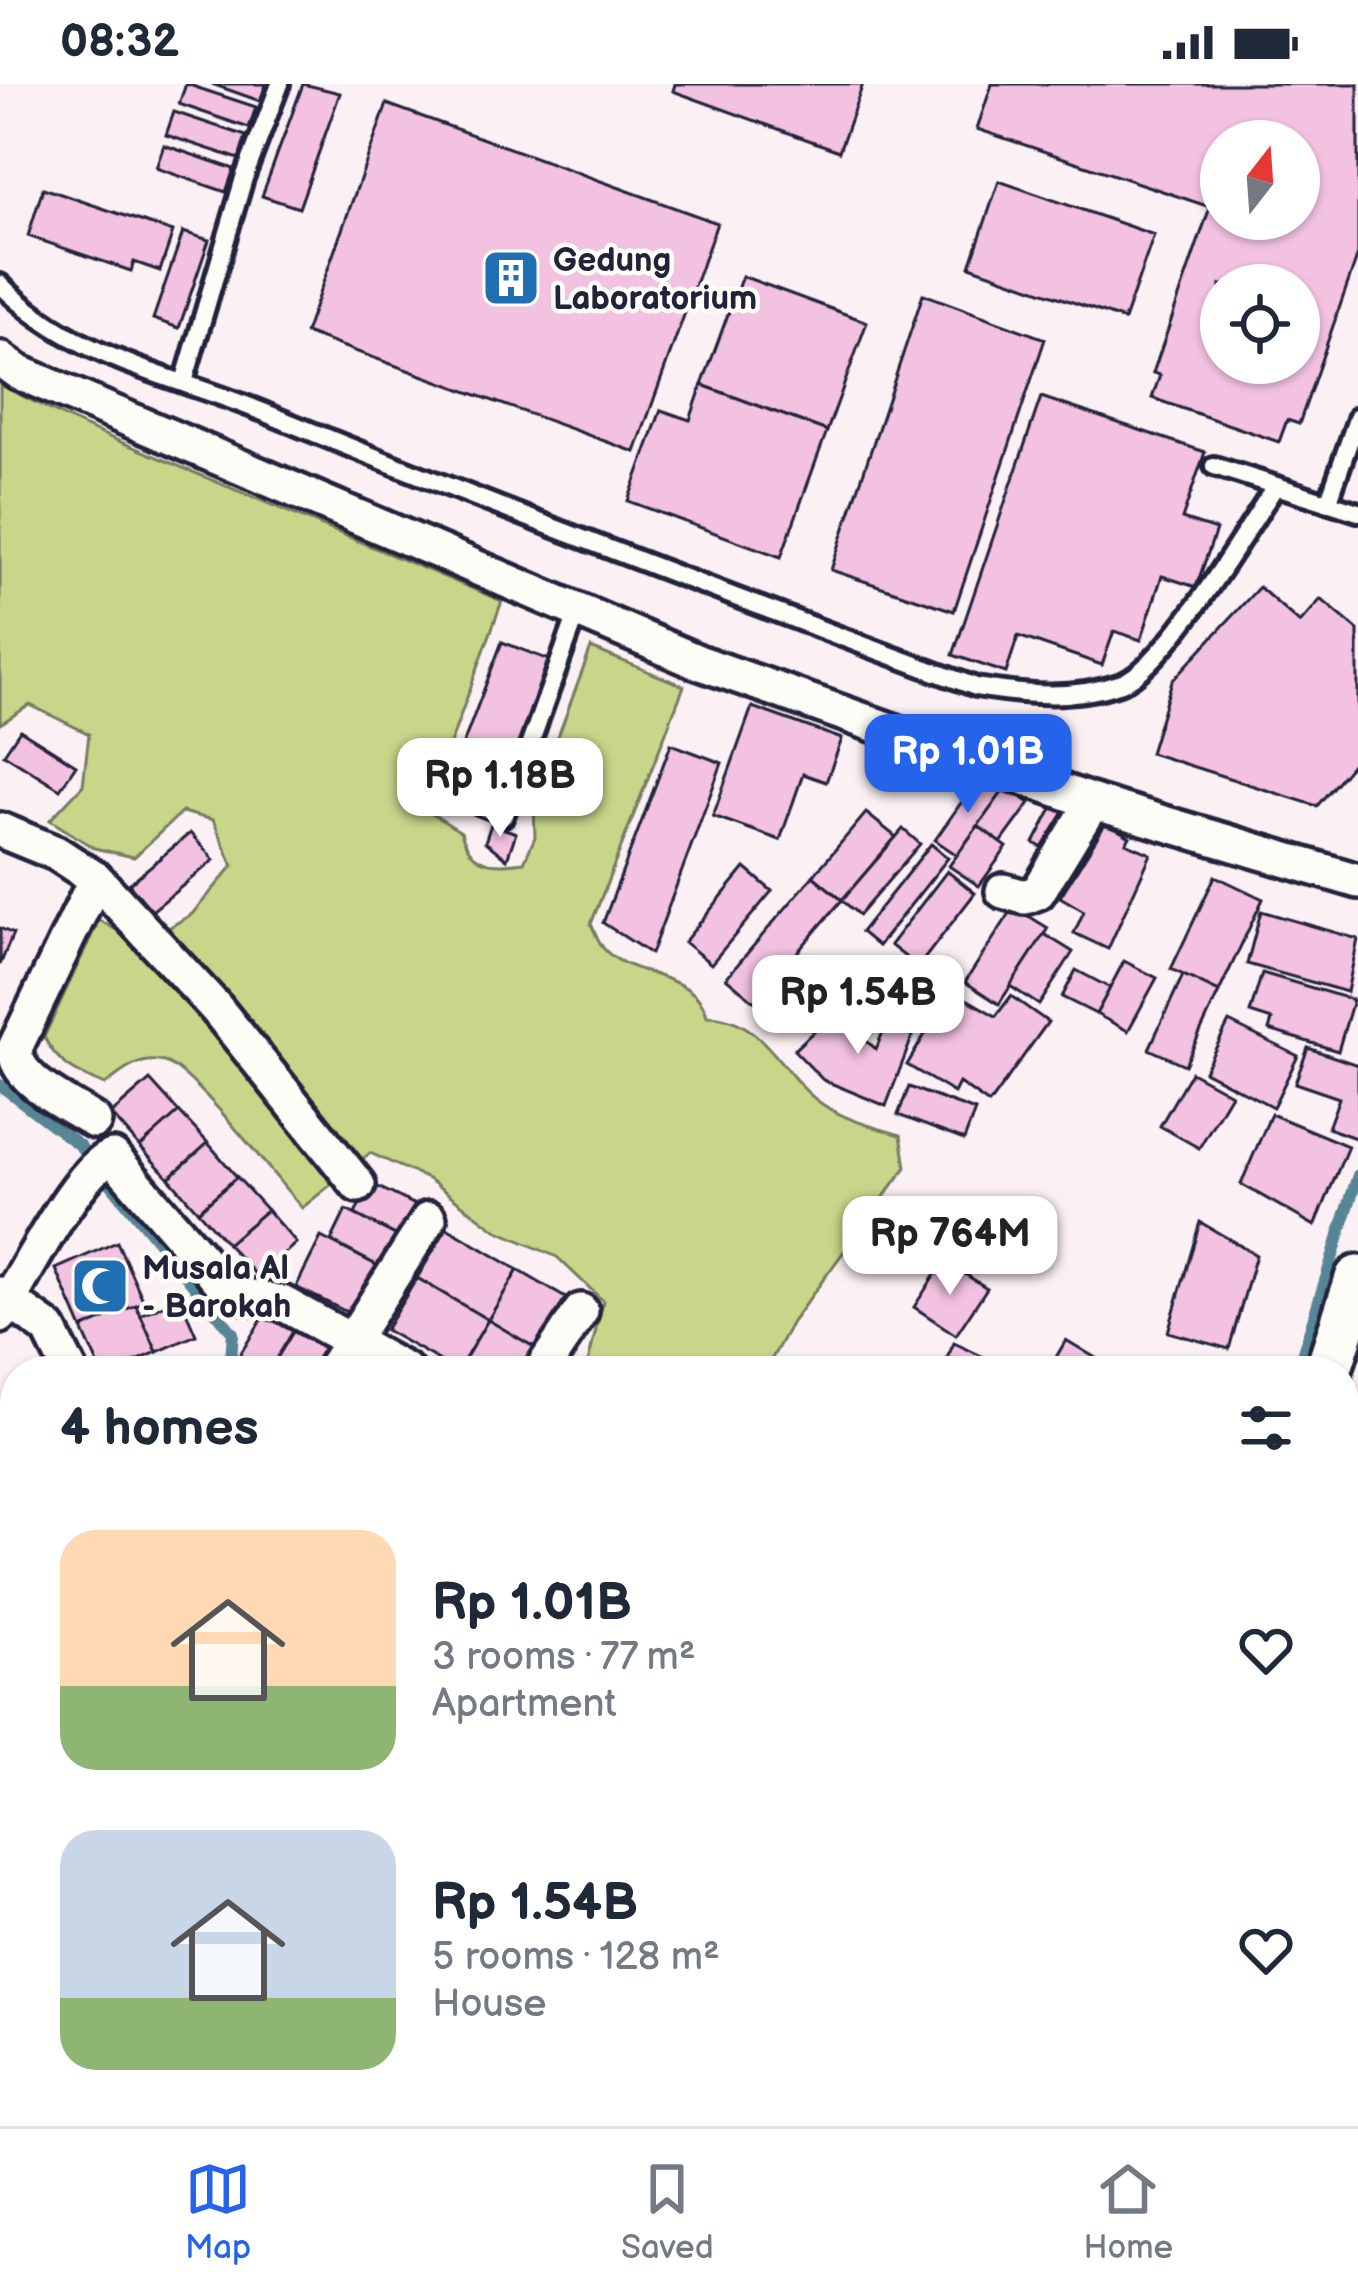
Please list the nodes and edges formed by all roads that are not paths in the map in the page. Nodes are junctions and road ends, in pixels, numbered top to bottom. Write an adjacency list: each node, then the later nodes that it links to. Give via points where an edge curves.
1 (280, 84): 4 (lane)
2 (0, 284): 4 (lane, via 62,336)
3 (0, 359): 10 (street)
4 (184, 382): 7 (lane, via 594,545 976,686 1024,694 1126,682 1165,647)
5 (1358, 416): 8 (lane)
6 (1214, 466): 7 (lane)
7 (1275, 488): 8 (lane)
8 (1328, 503): 9 (lane)
9 (1358, 512)
10 (578, 611): 11 (street, via 698,662); 12 (lane)
11 (1093, 802): 15 (street); 16 (street, via 1038,892)
12 (505, 816)
13 (0, 830): 14 (street)
14 (95, 880): 17 (street, via 15,1048 23,1072); 18 (street, via 216,1008)
15 (1358, 881)
16 (1004, 891)
17 (94, 1121)
18 (358, 1185)
19 (429, 1219): 23 (street)
20 (1358, 1279): 28 (main road)
21 (3, 1304): 23 (street, via 106,1156 123,1162 222,1283); 24 (street, via 49,1329)
22 (581, 1310): 27 (street)
23 (353, 1339): 25 (street); 26 (street)
24 (62, 1356)
25 (342, 1356)
26 (381, 1356)
27 (551, 1356)
28 (1333, 1356)

